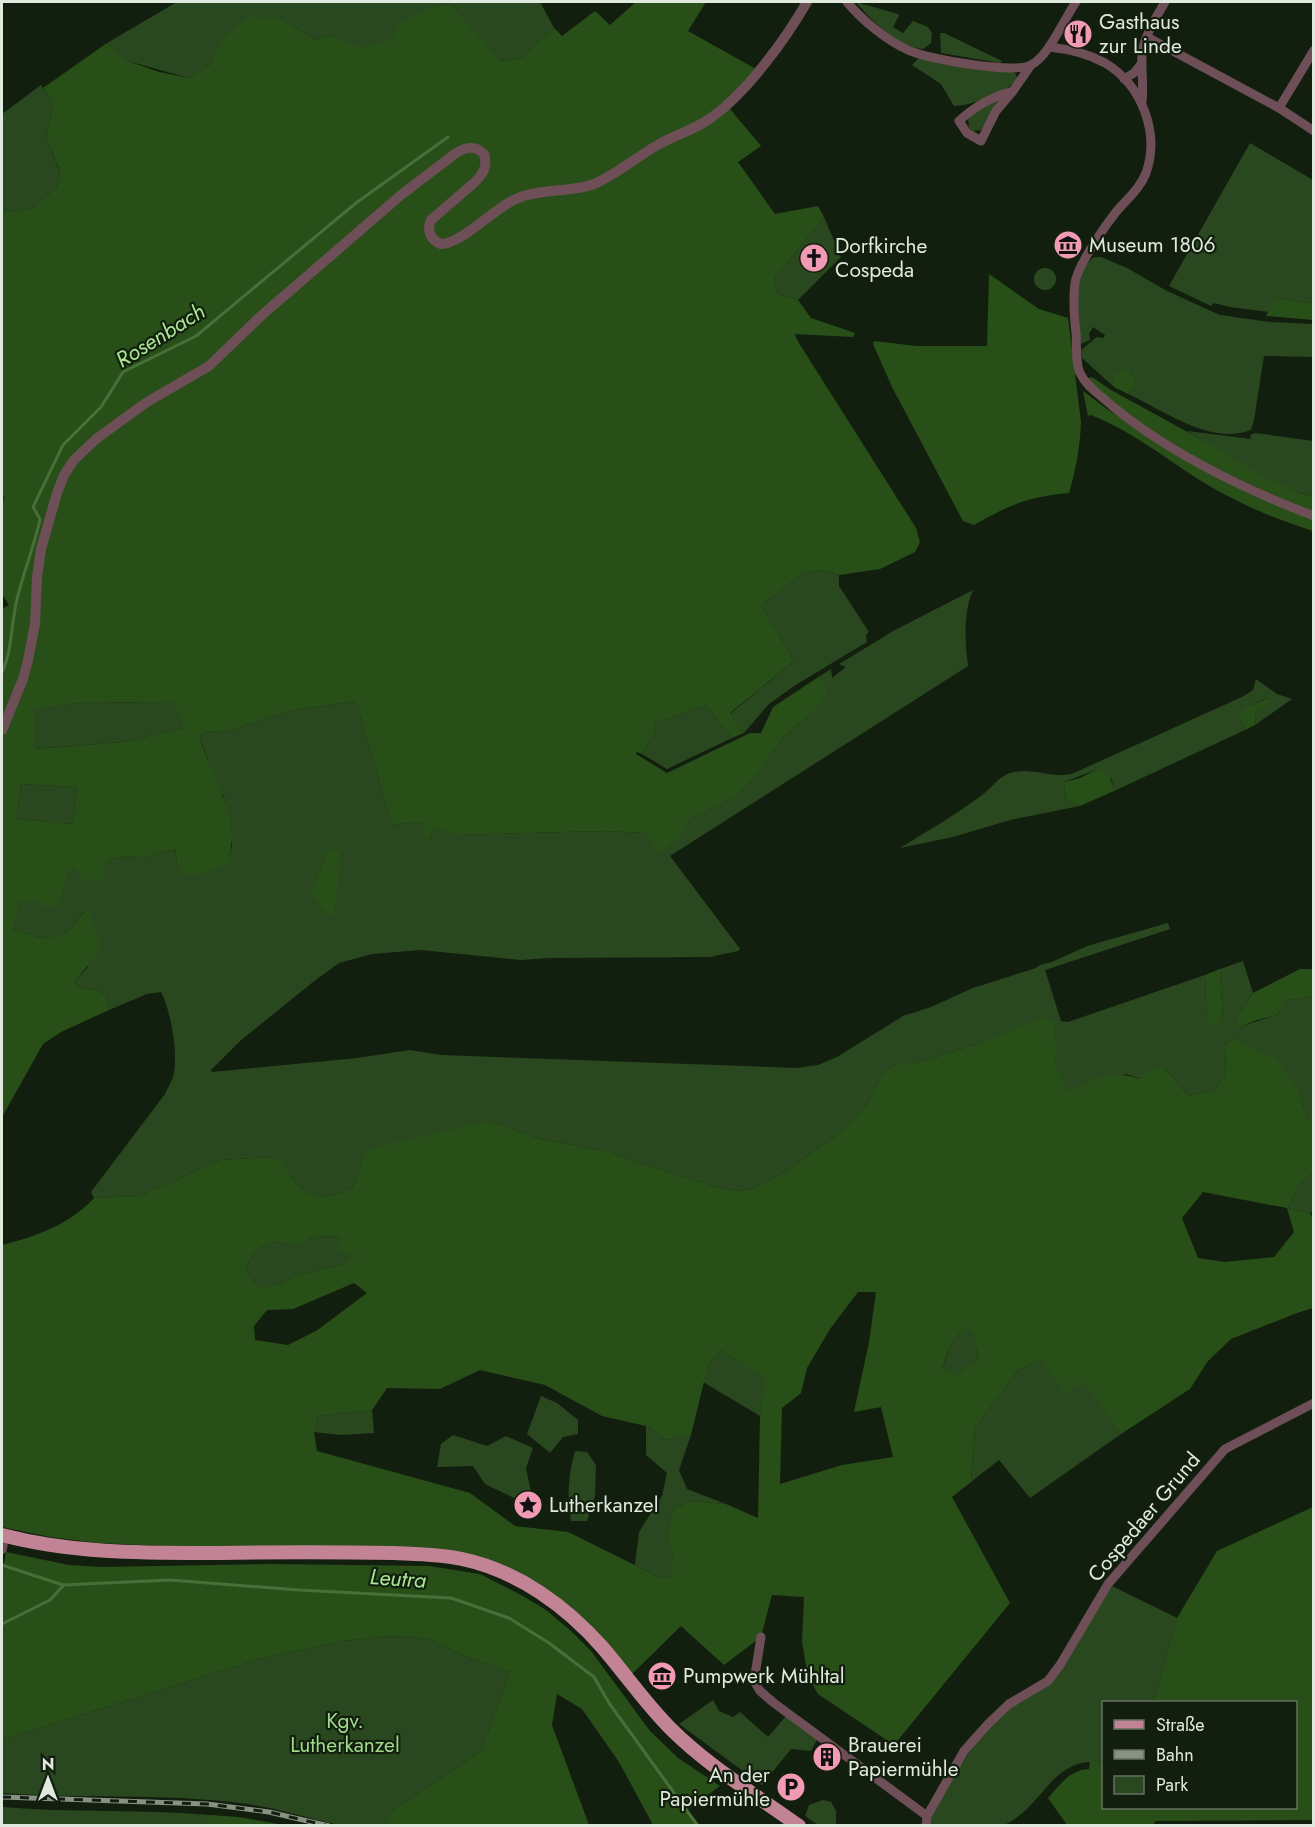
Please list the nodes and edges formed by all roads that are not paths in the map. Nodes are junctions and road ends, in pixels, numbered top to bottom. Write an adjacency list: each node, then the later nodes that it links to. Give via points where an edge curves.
1 (807, 2): 16 (street, via 751,78 712,118 656,146 606,178 590,185 518,198 452,243 441,244 431,236 431,220 475,182 486,166 481,151 463,148 401,195 209,366 147,402 88,446 67,470 51,511 38,560 35,624 28,660)
2 (847, 2): 9 (street, via 910,52 991,67)
3 (1076, 2): 6 (street)
4 (1165, 2): 5 (street)
5 (1147, 37): 8 (street); 13 (street)
6 (1049, 47): 9 (street); 10 (street, via 1094,57)
7 (1314, 50): 13 (street)
8 (1142, 63): 10 (street); 12 (street)
9 (1031, 65): 11 (street)
10 (1124, 79): 12 (street)
11 (1013, 91): 11 (street, via 976,106 959,122 967,133 981,141 996,111)
12 (1142, 102): 15 (street, via 1151,139 1145,175 1114,214 1075,282 1078,370 1086,383 1126,418 1230,480)
13 (1279, 108): 14 (street)
14 (1314, 131)
15 (1314, 516)
16 (2, 730)
17 (1314, 1403): 20 (street, Cospedaer Grund, via 1225,1449 1108,1584 1048,1681 1009,1704 964,1751)
18 (2, 1540): 21 (main road, via 107,1552 429,1554 483,1564 532,1587 558,1605 680,1737)
19 (760, 1637): 20 (street, via 754,1681 760,1691)
20 (926, 1821)
21 (798, 1826)

